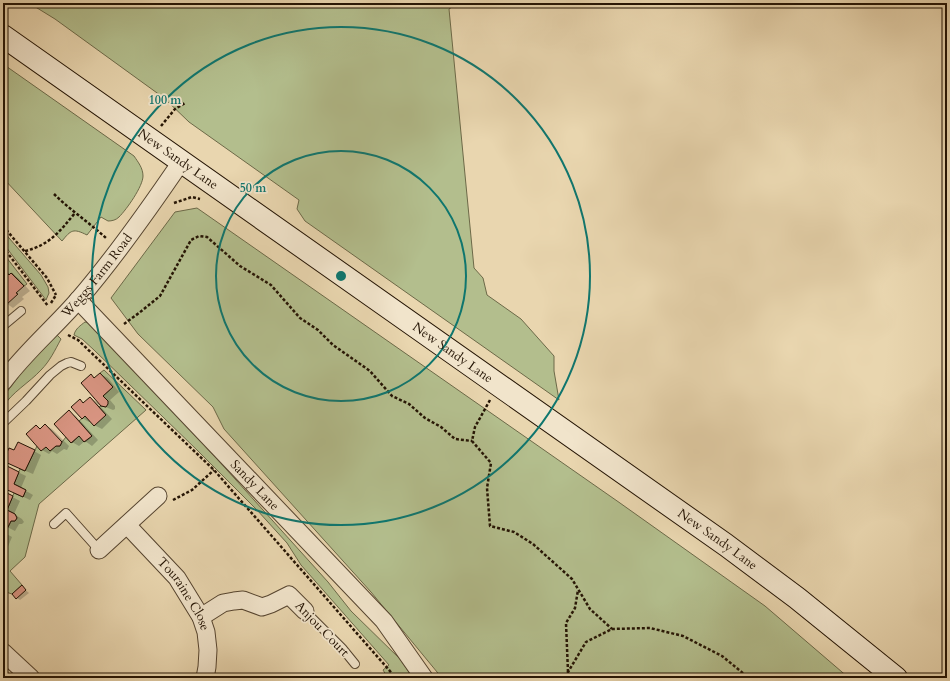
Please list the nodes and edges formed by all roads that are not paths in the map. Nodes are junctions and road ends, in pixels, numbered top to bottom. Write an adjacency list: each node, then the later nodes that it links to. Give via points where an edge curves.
1 (3, 36): 2 (street, New Sandy Lane)
2 (181, 162): 3 (street, Weggs Farm Road, via 119,250); 20 (street, New Sandy Lane, via 726,545 797,598)
3 (78, 300): 7 (street, Weggs Farm Road); 19 (street, Sandy Lane, via 384,620)
4 (21, 311): 5 (lane)
5 (3, 326)
6 (81, 366): 8 (lane, via 71,362 61,366)
7 (3, 382)
8 (3, 423)
9 (158, 496): 11 (street)
10 (54, 524): 12 (lane, via 66,513)
11 (127, 525): 12 (street); 14 (street, Touraine Close, via 177,578)
12 (99, 550)
13 (305, 611): 14 (street, Anjou Court, via 289,594 262,607 243,600 223,603); 16 (lane, Anjou Court)
14 (201, 617): 18 (street, Touraine Close, via 208,650)
15 (3, 652): 17 (street)
16 (355, 664)
17 (31, 678)
18 (205, 678)
19 (424, 678)
20 (896, 678)

